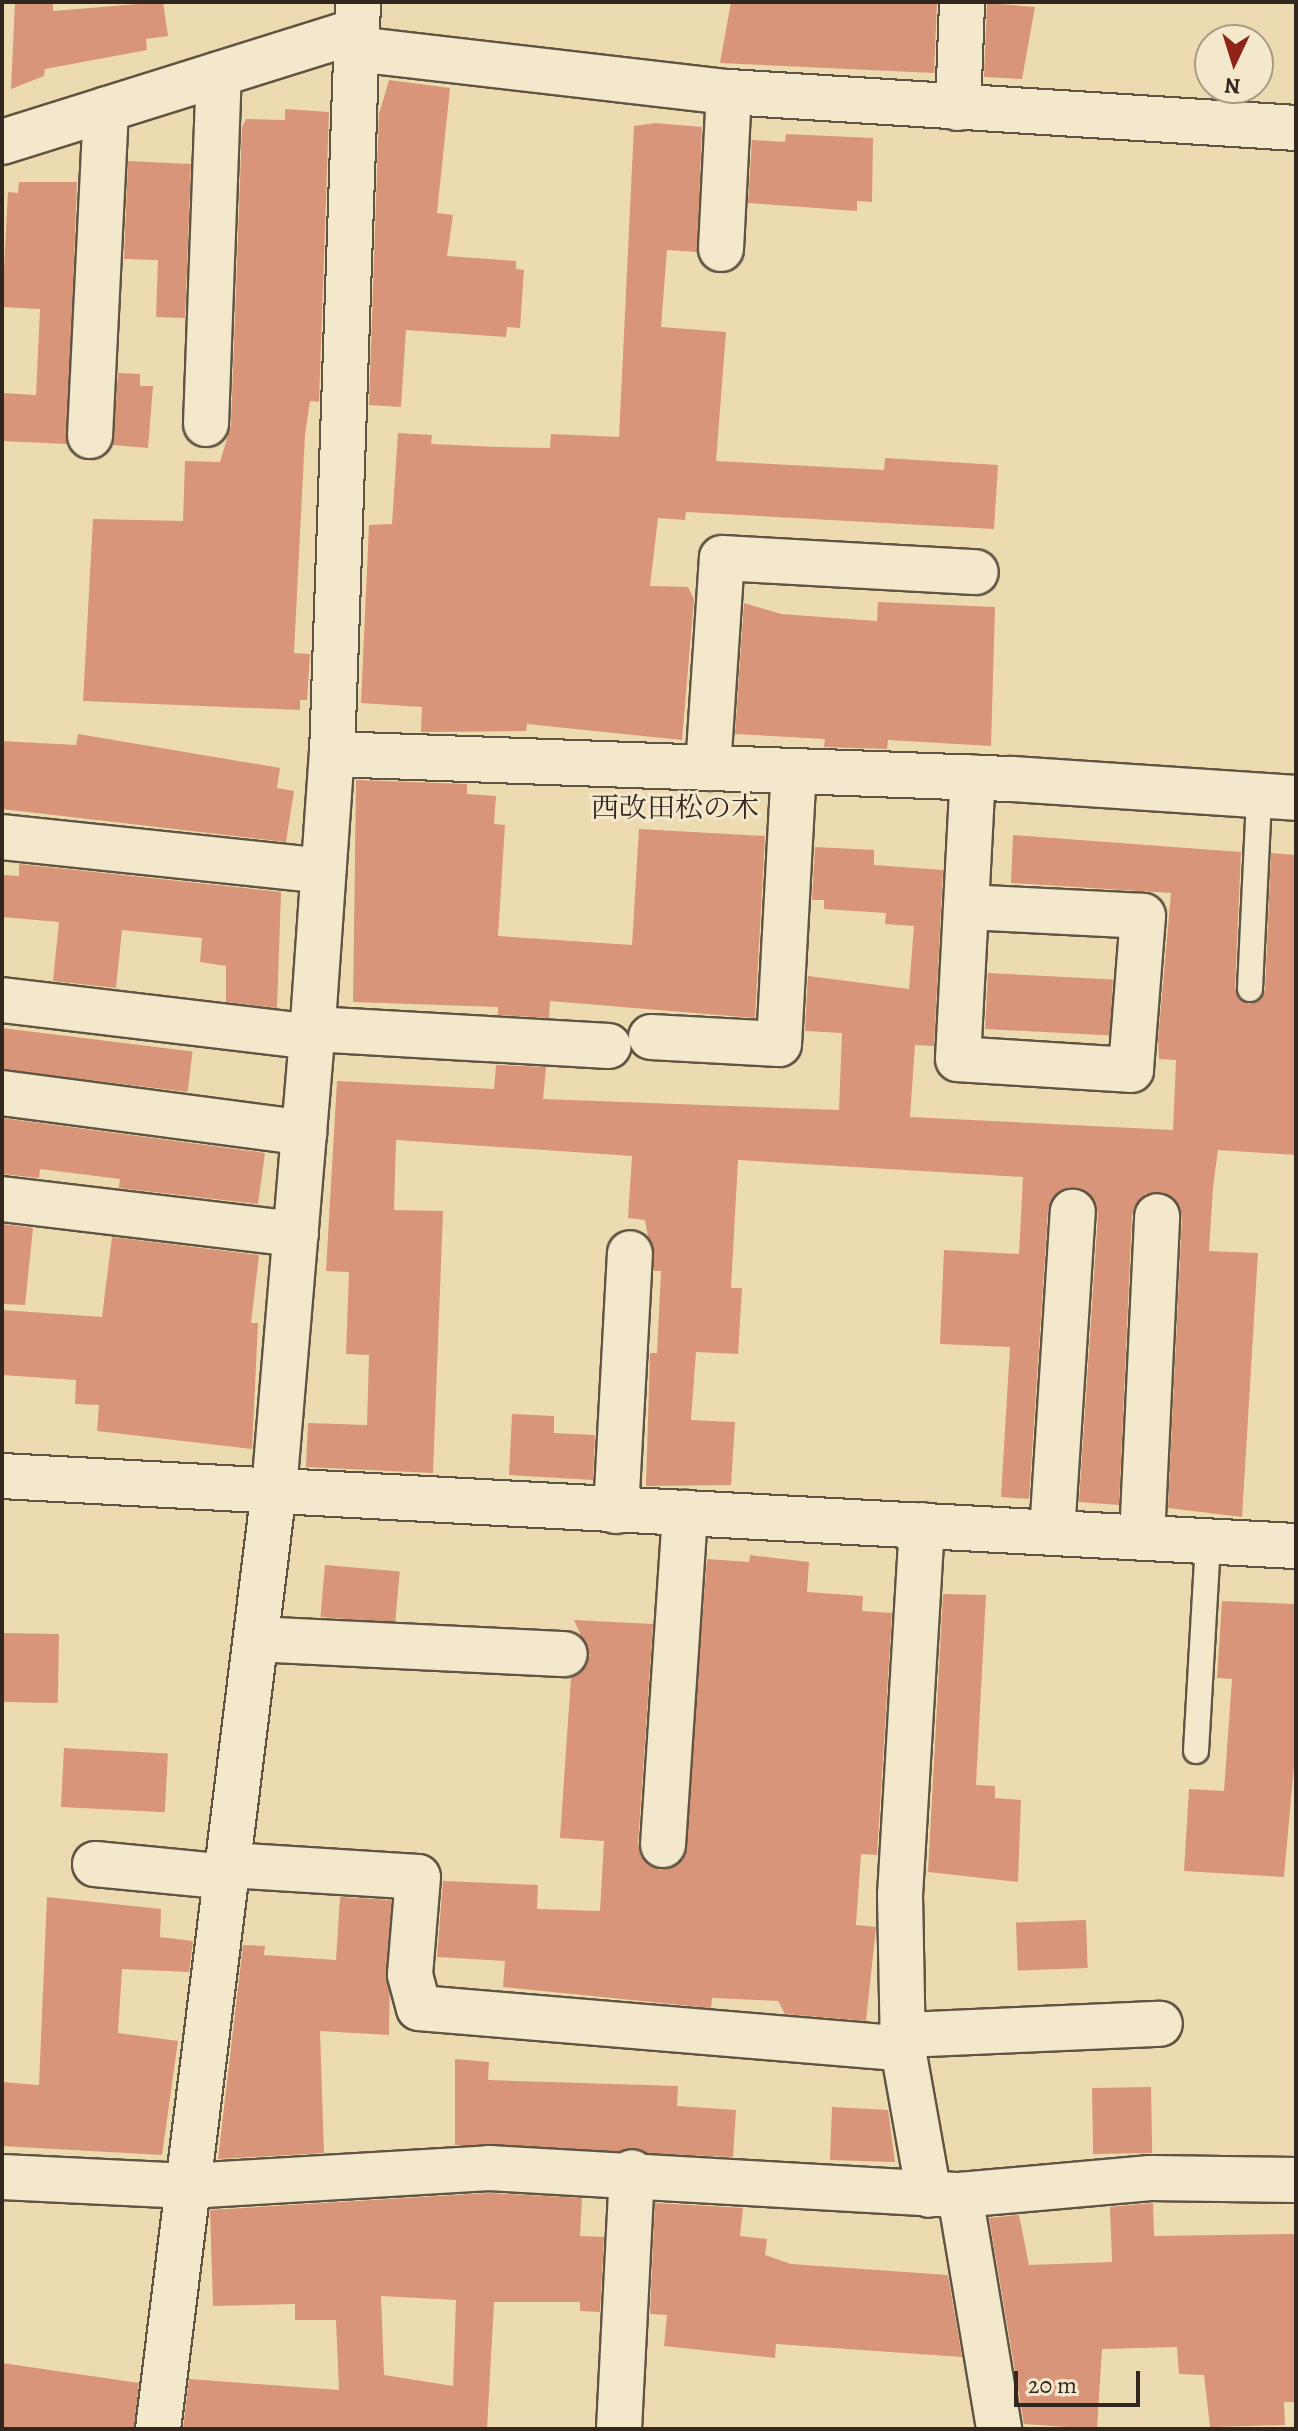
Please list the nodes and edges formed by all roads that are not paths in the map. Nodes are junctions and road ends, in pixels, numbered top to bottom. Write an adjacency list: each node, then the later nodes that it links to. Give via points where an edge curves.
1 (962, 2): 5 (street)
2 (356, 27): 3 (street); 4 (street); 13 (street)
3 (219, 74): 6 (street); 10 (street)
4 (729, 92): 5 (street); 9 (street)
5 (958, 108): 7 (street)
6 (106, 109): 8 (street); 11 (street)
7 (1296, 128)
8 (2, 142)
9 (721, 249)
10 (206, 424)
11 (90, 436)
12 (976, 572): 14 (street, via 722,558)
13 (332, 754): 14 (street); 19 (street)
14 (708, 768): 15 (street)
15 (794, 771): 16 (street); 24 (street, via 779,1044)
16 (973, 777): 17 (street); 20 (street)
17 (1277, 797): 21 (lane)
18 (2, 837): 19 (street)
19 (323, 871): 23 (street)
20 (966, 907): 20 (street, via 958,1059 1131,1070 1143,916)
21 (1250, 989)
22 (2, 1000): 23 (street)
23 (313, 1033): 25 (street); 27 (street)
24 (651, 1037)
25 (609, 1046)
26 (2, 1093): 27 (street)
27 (304, 1133): 31 (street)
28 (2, 1199): 31 (street)
29 (1073, 1212): 38 (street)
30 (1157, 1216): 39 (street)
31 (296, 1234): 34 (street)
32 (630, 1253): 35 (street)
33 (2, 1476): 34 (street)
34 (274, 1490): 35 (street); 42 (street)
35 (616, 1511): 36 (street)
36 (685, 1513): 37 (street); 45 (street)
37 (922, 1525): 38 (street); 49 (street, via 900,1895)
38 (1052, 1533): 39 (street)
39 (1142, 1538): 40 (street)
40 (1208, 1541): 41 (street); 44 (lane)
41 (1296, 1546)
42 (256, 1639): 43 (street); 47 (street)
43 (565, 1654)
44 (1196, 1751)
45 (663, 1845)
46 (95, 1864): 47 (street)
47 (228, 1871): 49 (street, via 418,1877 410,1975 419,2008); 53 (street)
48 (1160, 2024): 49 (street)
49 (903, 2042): 54 (street)
50 (632, 2172): 53 (street, via 489,2168); 54 (street); 56 (street)
51 (2, 2177): 53 (street)
52 (1296, 2180): 54 (street, via 1150,2178)
53 (188, 2186): 55 (street)
54 (944, 2195): 57 (street)
55 (158, 2429)
56 (619, 2429)
57 (999, 2429)

